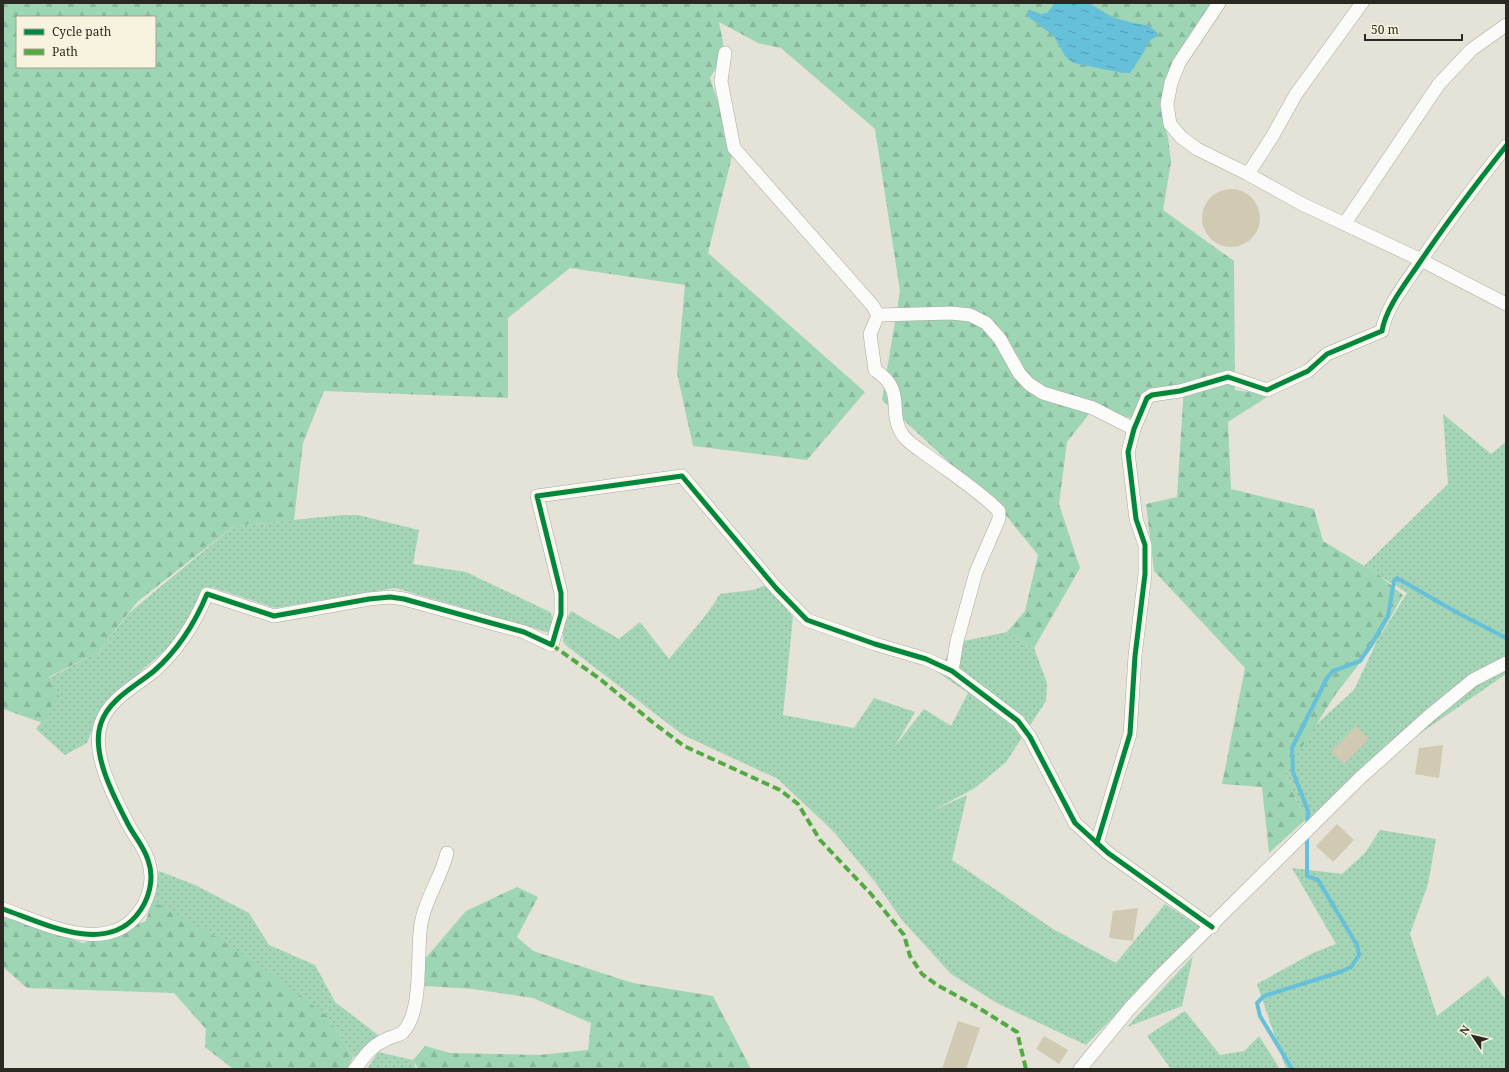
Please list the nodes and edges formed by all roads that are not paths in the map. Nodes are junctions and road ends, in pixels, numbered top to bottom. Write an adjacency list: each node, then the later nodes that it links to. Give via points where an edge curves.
1 (1219, 3): 6 (street, via 1179,63 1171,83 1167,104 1170,124 1181,137 1197,149)
2 (1362, 3): 6 (street, via 1296,94)
3 (1506, 25): 7 (street, via 1471,50 1439,84)
4 (725, 53): 10 (street, via 721,81 734,148 873,306)
5 (1506, 146): 8 (street)
6 (1248, 174): 7 (street, via 1302,204)
7 (1344, 223): 8 (street)
8 (1421, 260): 9 (street); 11 (street, via 1384,320 1382,331 1327,354 1308,371 1267,390 1228,377 1180,391 1152,395 1147,398)
9 (1506, 304)
10 (878, 315): 11 (street, via 970,315 986,323 1000,339 1019,373 1029,384 1043,393 1093,408); 13 (street, via 870,334 875,370 892,386 896,398 896,421 906,439 999,511 999,519 976,572 957,641)
11 (1134, 429): 14 (street, via 1128,452 1136,519 1145,545 1145,574 1135,656 1130,734)
12 (1506, 663): 17 (street, via 1473,680 1429,716 1360,778)
13 (952, 671): 14 (street, via 1018,722 1030,737 1075,823); 16 (street, via 926,659 807,620 776,588 682,476 537,496 562,599 561,614 552,645 524,632 404,599 390,597 274,616 207,594 199,614 175,648 154,671 119,698 100,723 98,740 108,782 148,859 151,880 148,896 142,908 132,920 117,929 91,936 73,933)
14 (1097, 843): 17 (street)
15 (447, 853): 18 (street, via 442,872 427,901 421,924 413,1013 401,1033 372,1046)
16 (3, 909)
17 (1212, 927): 19 (street, via 1130,1008)
18 (355, 1069)
19 (1080, 1069)

